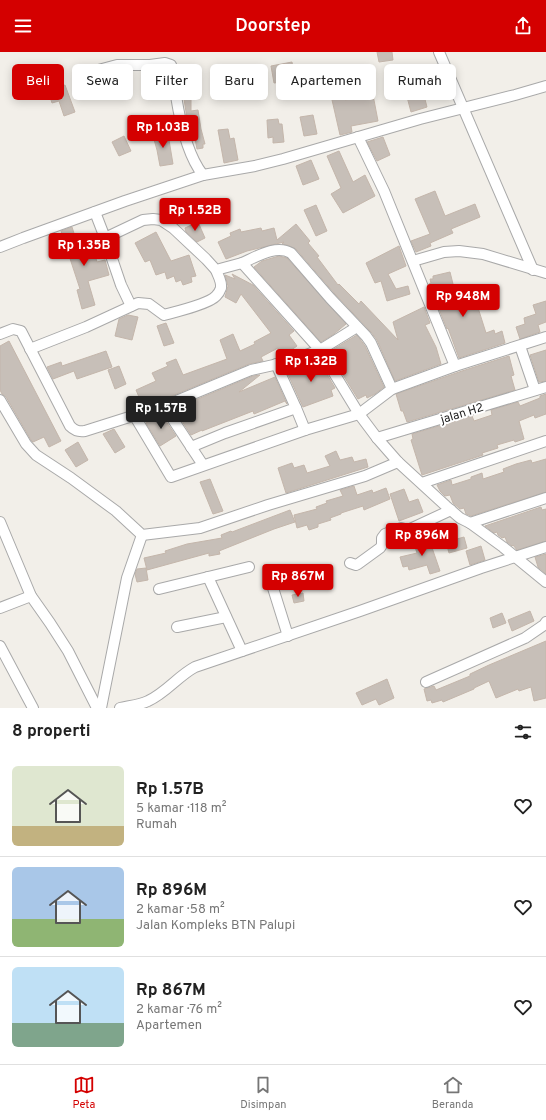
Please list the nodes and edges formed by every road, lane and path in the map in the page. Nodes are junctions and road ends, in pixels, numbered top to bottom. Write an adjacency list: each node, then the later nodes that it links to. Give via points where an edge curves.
1 (439, 52): 4 (street)
2 (133, 65): 6 (street, via 171,65 188,145)
3 (546, 86): 4 (street)
4 (464, 108): 5 (street); 13 (street)
5 (358, 137): 6 (street, via 262,164); 10 (street)
6 (203, 175): 7 (street)
7 (95, 212): 8 (street); 9 (street)
8 (105, 238): 12 (street, via 143,220 161,220 173,228); 15 (street, via 121,286)
9 (0, 247)
10 (413, 261): 13 (street, via 444,252 459,251 483,254); 23 (street)
11 (242, 263): 12 (street); 16 (street, via 266,252 287,250); 21 (street)
12 (216, 270): 15 (street, via 221,287 218,295 212,299 164,315 145,303)
13 (533, 270): 14 (street)
14 (546, 273)
15 (131, 306): 20 (street)
16 (357, 327): 21 (street); 25 (street, via 370,342)
17 (0, 334): 20 (street, via 13,329 21,331)
18 (546, 337): 19 (street)
19 (520, 346): 23 (street); 26 (street)
20 (30, 349): 31 (street, via 70,426 75,430 85,431)
21 (320, 350): 22 (street); 30 (street)
22 (276, 364): 28 (street, via 251,370); 29 (street)
23 (455, 366): 25 (street)
24 (546, 387): 26 (street, jalan H2)
25 (392, 389): 30 (street)
26 (534, 390): 33 (street, jalan H2)
27 (0, 400): 43 (street, via 26,444 36,455 116,511)
28 (164, 406): 31 (street); 35 (street)
29 (296, 408): 32 (street); 35 (street, via 225,432)
30 (359, 414): 32 (street); 33 (street)
31 (134, 415): 37 (street, via 171,477)
32 (305, 430): 37 (street)
33 (377, 438): 36 (street)
34 (546, 441): 38 (street)
35 (191, 447): 37 (street)
36 (398, 462): 38 (street); 43 (street, via 365,476 200,528)
37 (203, 466)
38 (422, 483): 40 (street)
39 (546, 498): 42 (street)
40 (451, 510): 42 (street); 46 (street, via 408,530 401,528 385,534 380,548 358,564)
41 (0, 522): 52 (street)
42 (470, 523): 45 (street)
43 (142, 535): 63 (street, via 127,578)
44 (546, 547): 45 (street)
45 (515, 557): 49 (street); 57 (street)
46 (350, 563)
47 (249, 567): 48 (street)
48 (208, 577): 51 (street); 54 (street)
49 (546, 582)
50 (273, 588): 57 (street)
51 (159, 589)
52 (31, 596): 53 (street); 62 (street, via 68,651)
53 (0, 608)
54 (226, 617): 56 (street); 59 (street)
55 (546, 622): 60 (street, via 525,638)
56 (178, 627)
57 (288, 636): 59 (street)
58 (0, 646): 61 (street)
59 (242, 651): 64 (street, via 195,667 147,702)
60 (426, 682)
61 (33, 708)
62 (97, 708)
63 (101, 708)
64 (120, 708)

